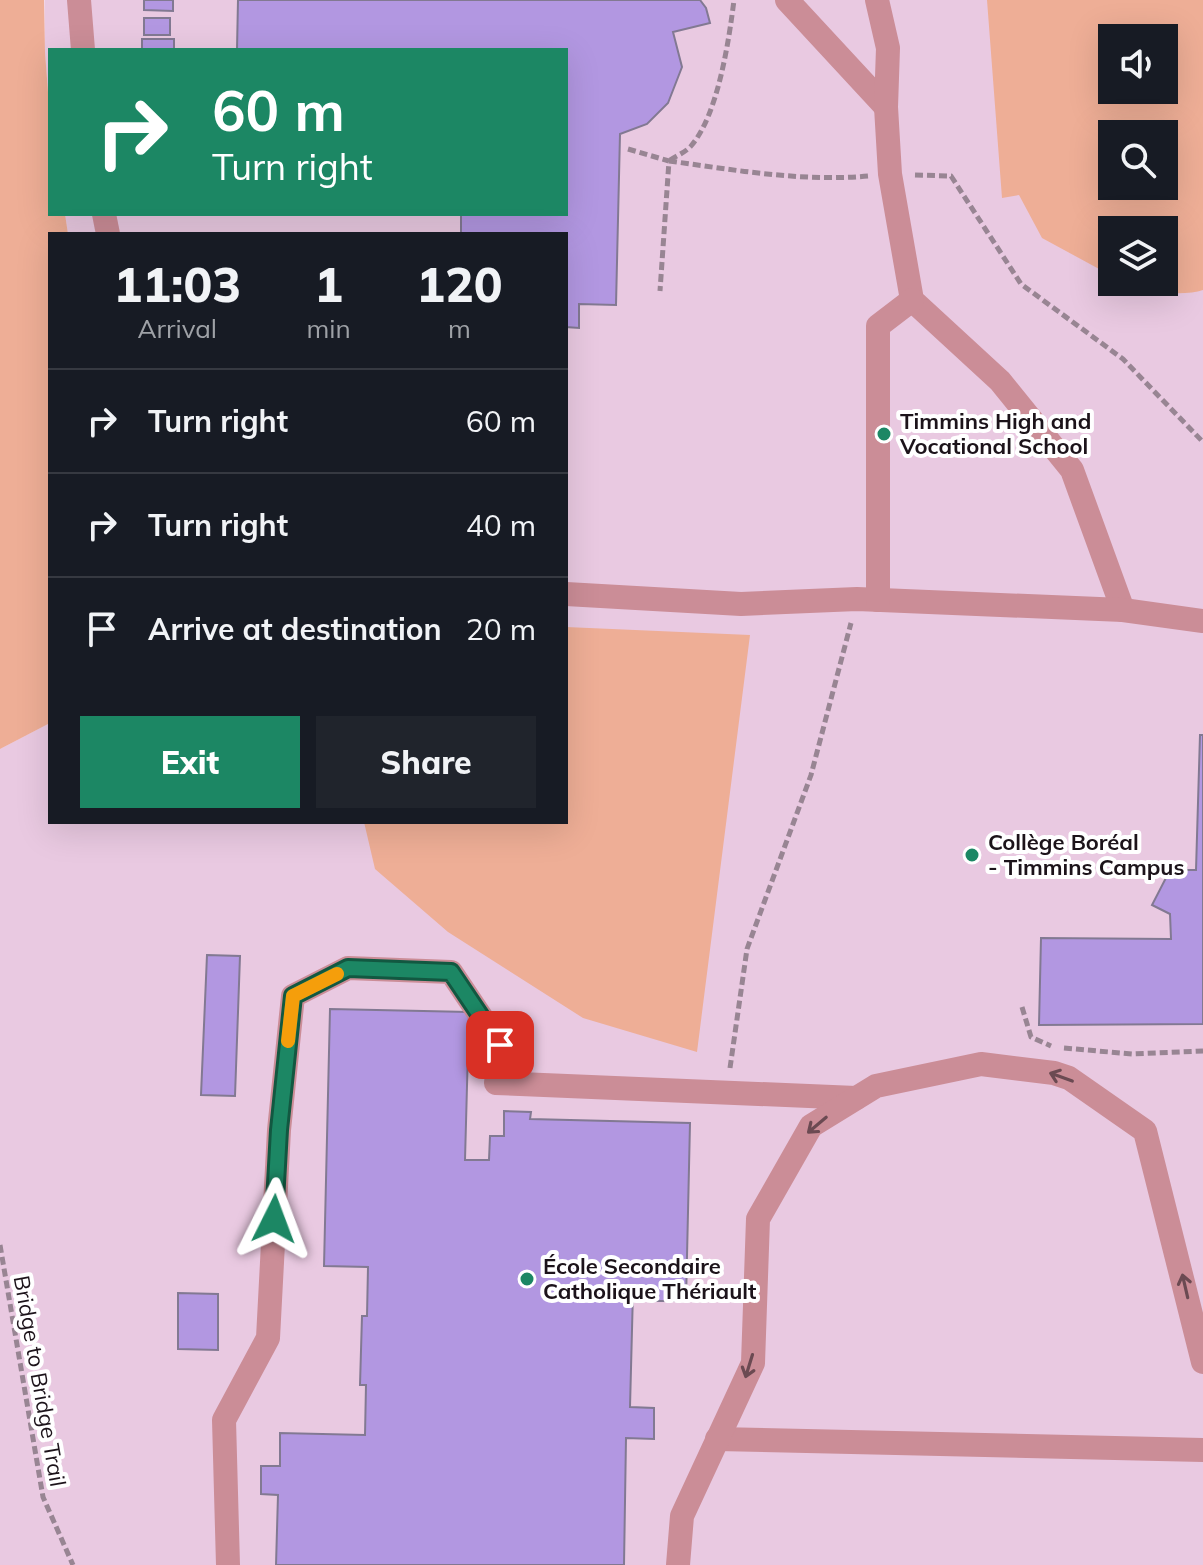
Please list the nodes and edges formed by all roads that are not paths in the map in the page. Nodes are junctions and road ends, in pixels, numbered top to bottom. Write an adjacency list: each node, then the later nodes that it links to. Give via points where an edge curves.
1 (79, 0): 4 (lane)
2 (787, 0): 5 (lane)
3 (877, 0): 5 (lane, via 888,48)
4 (83, 48)
5 (886, 107): 6 (lane, via 890,174)
6 (912, 300): 8 (lane, via 878,326); 9 (lane, via 1000,381 1072,470)
7 (568, 594): 8 (lane, via 741,604)
8 (867, 600): 9 (lane)
9 (1123, 610): 10 (lane)
10 (1203, 621)
11 (856, 1098): 12 (lane, one-way to 11, via 1145,1131 1069,1078 981,1064 876,1086); 13 (lane, one-way to 13, via 811,1126 758,1219 753,1363); 15 (lane, via 496,1083 500,1045 451,972 348,968 293,996 279,1130 268,1338 224,1420)
12 (1203, 1362)
13 (717, 1439): 14 (lane); 16 (lane, via 682,1516)
14 (1203, 1450)
15 (228, 1565)
16 (678, 1565)

